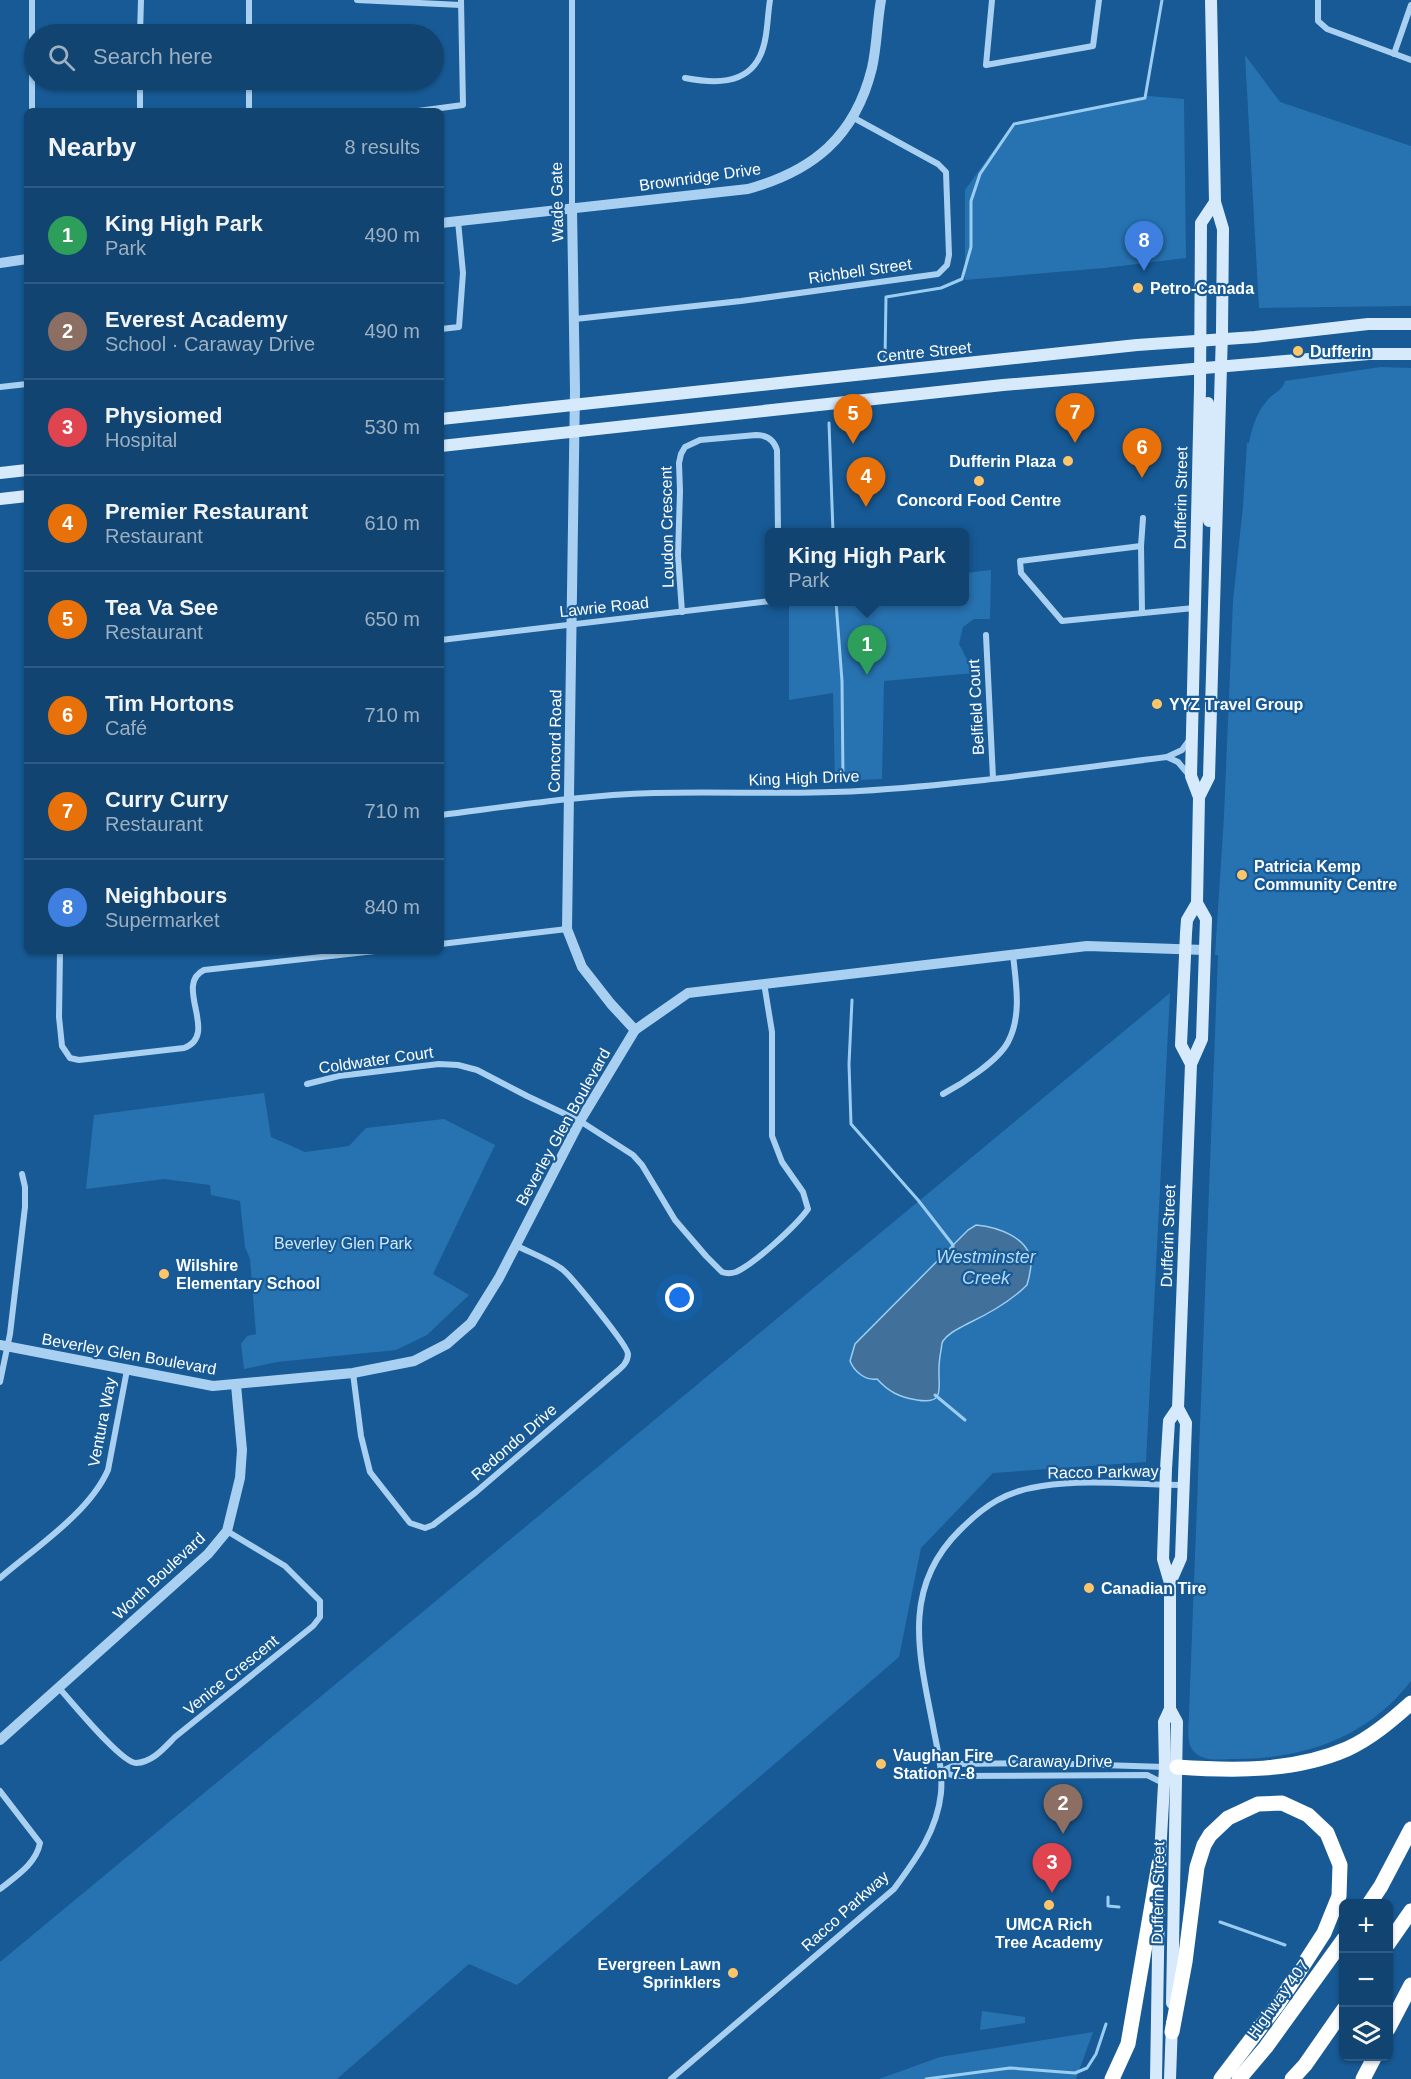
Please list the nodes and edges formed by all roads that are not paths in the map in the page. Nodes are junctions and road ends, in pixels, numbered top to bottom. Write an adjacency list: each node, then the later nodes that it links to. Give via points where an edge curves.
1 (32, 0): 14 (street)
2 (141, 0): 15 (street)
3 (249, 0): 16 (street)
4 (357, 0): 12 (street)
5 (572, 0): 29 (street, Wade Gate)
6 (770, 0): 19 (street, via 765,40 752,68 738,78 721,82)
7 (881, 0): 27 (street, Brownridge Drive, via 873,66)
8 (992, 0): 9 (street, via 986,65 1093,46)
9 (1099, 0)
10 (1211, 0): 28 (main road, Dufferin Street)
11 (1318, 0): 17 (street, via 1318,21 1327,29)
12 (461, 2): 26 (street, via 463,105)
13 (1411, 5): 17 (street)
14 (32, 24)
15 (140, 24)
16 (249, 24)
17 (1394, 54): 18 (street)
18 (1411, 60)
19 (685, 78)
20 (32, 90): 23 (street)
21 (140, 90): 24 (street)
22 (249, 90): 25 (street)
23 (32, 108)
24 (140, 108)
25 (249, 108)
26 (440, 108)
27 (854, 118): 29 (street, Brownridge Drive, via 813,161 774,182 748,189); 34 (street, Richbell Street, via 946,172 949,255 947,265 938,274)
28 (1215, 202): 37 (main road, Dufferin Street, via 1223,229); 38 (main road, Dufferin Street, via 1201,224)
29 (572, 208): 30 (street, Brownridge Drive); 34 (street, Wade Gate)
30 (458, 221): 31 (street, Brownridge Drive); 36 (street, via 463,273 459,327)
31 (444, 223)
32 (24, 259): 33 (street)
33 (0, 262)
34 (575, 319): 46 (street, Wade Gate)
35 (1411, 324): 37 (main road, Centre Street, via 1368,324)
36 (444, 329)
37 (1222, 340): 38 (main road, Centre Street); 42 (main road, Dufferin Street)
38 (1201, 341): 39 (main road, Centre Street); 41 (main road, Dufferin Street)
39 (1172, 343): 41 (main road); 46 (main road, Centre Street)
40 (1411, 354): 42 (main road)
41 (1201, 355): 43 (main road, Dufferin Street)
42 (1222, 367): 43 (main road); 57 (main road, Dufferin Street)
43 (1204, 368): 48 (main road, via 992,386); 57 (main road); 59 (main road, Dufferin Street)
44 (24, 384): 45 (street)
45 (0, 387)
46 (575, 404): 47 (main road, Centre Street); 48 (street, Wade Gate)
47 (444, 419)
48 (573, 431): 49 (main road); 62 (street, Concord Road)
49 (444, 446)
50 (24, 470): 51 (main road)
51 (0, 473)
52 (24, 496): 53 (main road)
53 (0, 500)
54 (1143, 518): 56 (street)
55 (778, 528): 60 (street, Loudon Crescent, via 777,450 771,439 756,435 700,440 685,447 679,463)
56 (1141, 546): 61 (street); 61 (street, via 1020,561 1021,573 1062,621)
57 (1214, 592): 69 (main road, Dufferin Street, via 1209,777)
58 (765, 602): 60 (street, Lawrie Road)
59 (1195, 608): 61 (street); 65 (main road, Dufferin Street)
60 (682, 612): 62 (street, Lawrie Road)
61 (1142, 612)
62 (573, 624): 64 (street, Lawrie Road); 70 (street, Concord Road)
63 (986, 635): 68 (street, Belfield Court)
64 (444, 640)
65 (1192, 737): 66 (street, via 1182,750); 67 (main road, Dufferin Street)
66 (1167, 757): 67 (street); 68 (street, King High Drive)
67 (1191, 776): 69 (main road, Dufferin Street)
68 (993, 778): 70 (street, King High Drive, via 857,791 654,793)
69 (1199, 797): 72 (main road, Dufferin Street)
70 (569, 799): 71 (street, King High Drive); 73 (street, Concord Road)
71 (444, 815)
72 (1197, 903): 75 (main road, Dufferin Street, via 1186,920); 76 (main road, Dufferin Street, via 1206,919)
73 (567, 929): 74 (street); 81 (street, Concord Road, via 582,967)
74 (444, 944)
75 (1185, 950): 76 (street, Beverley Glen Boulevard); 79 (street, Beverley Glen Boulevard, via 1087,946); 82 (main road, Dufferin Street, via 1181,1045)
76 (1205, 950): 82 (main road, Dufferin Street, via 1202,1039)
77 (60, 954): 78 (street, via 62,1046 70,1058 79,1060 191,1045 199,1025 194,983 204,970)
78 (348, 954)
79 (1013, 955): 80 (street, Beverley Glen Boulevard); 84 (street, via 1017,1001 1008,1043 975,1075)
80 (764, 983): 81 (street, Beverley Glen Boulevard, via 688,993); 85 (street, Coldwater Court, via 772,1032 772,1136 782,1162 803,1192 808,1209 746,1265 734,1273 722,1272 675,1220 633,1155)
81 (635, 1030): 85 (street, Beverley Glen Boulevard)
82 (1191, 1064): 93 (main road, Dufferin Street)
83 (307, 1084): 85 (street, Coldwater Court, via 339,1076 458,1065 477,1070)
84 (943, 1094)
85 (580, 1120): 87 (street, Beverley Glen Boulevard)
86 (22, 1174): 88 (street, via 25,1208)
87 (516, 1245): 90 (street, Beverley Glen Boulevard, via 471,1323 447,1344 414,1361); 90 (street, Redondo Drive, via 563,1270 625,1345 628,1357 615,1373 433,1525 424,1528 410,1523 370,1472)
88 (4, 1346): 89 (street, Beverley Glen Boulevard); 91 (street)
89 (127, 1370): 92 (street, Beverley Glen Boulevard, via 206,1385); 97 (street, Ventura Way, via 103,1481 81,1510)
90 (353, 1373): 92 (street, Beverley Glen Boulevard)
91 (0, 1382)
92 (236, 1385): 96 (street, Worth Boulevard, via 242,1450 240,1478)
93 (1178, 1408): 94 (main road, Dufferin Street, via 1169,1421); 95 (main road, Dufferin Street, via 1186,1423)
94 (1166, 1485): 95 (street, Racco Parkway); 98 (main road, Dufferin Street, via 1163,1559); 103 (street, Racco Parkway, via 1089,1482 1040,1486 1000,1497 981,1509 950,1540 931,1570 920,1603 918,1637)
95 (1182, 1485): 98 (main road, Dufferin Street, via 1181,1558)
96 (226, 1531): 99 (street, Worth Boulevard, via 208,1554); 99 (street, Venice Crescent, via 303,1581 320,1601 320,1617 313,1626 148,1761 130,1762)
97 (0, 1578)
98 (1170, 1583): 102 (main road, Dufferin Street, via 1170,1709 1177,1722)
99 (59, 1688): 101 (street, Worth Boulevard)
100 (1411, 1703): 102 (highway, via 1388,1724 1348,1748 1316,1760 1245,1770)
101 (0, 1740)
102 (1171, 1767): 103 (street, Caraway Drive, via 953,1764); 104 (main road, Dufferin Street); 116 (main road, Dufferin Street)
103 (942, 1771): 104 (street, Caraway Drive, via 954,1776 1147,1775); 118 (street, Racco Parkway, via 934,1826 920,1855 894,1889)
104 (1163, 1783): 107 (main road, Dufferin Street)
105 (0, 1791): 108 (street, via 40,1843 30,1864)
106 (1411, 1828): 109 (highway)
107 (1159, 1864): 119 (highway, via 1128,2044); 120 (main road, Dufferin Street)
108 (0, 1888)
109 (1372, 1899)
110 (1411, 1911): 111 (highway)
111 (1393, 1938)
112 (1339, 1946): 123 (highway, Highway 407)
113 (1411, 1985): 115 (highway)
114 (1339, 2016): 124 (highway)
115 (1393, 2022)
116 (1172, 2032): 121 (main road, Dufferin Street); 122 (highway, via 1197,1867 1210,1835 1228,1818 1258,1804 1282,1803 1308,1815 1327,1833 1340,1865 1339,1896 1324,1933 1278,2004)
117 (1373, 2061): 125 (highway)
118 (671, 2079)
119 (1112, 2079)
120 (1156, 2079)
121 (1170, 2079)
122 (1221, 2079)
123 (1239, 2079)
124 (1292, 2079)
125 (1364, 2079)

